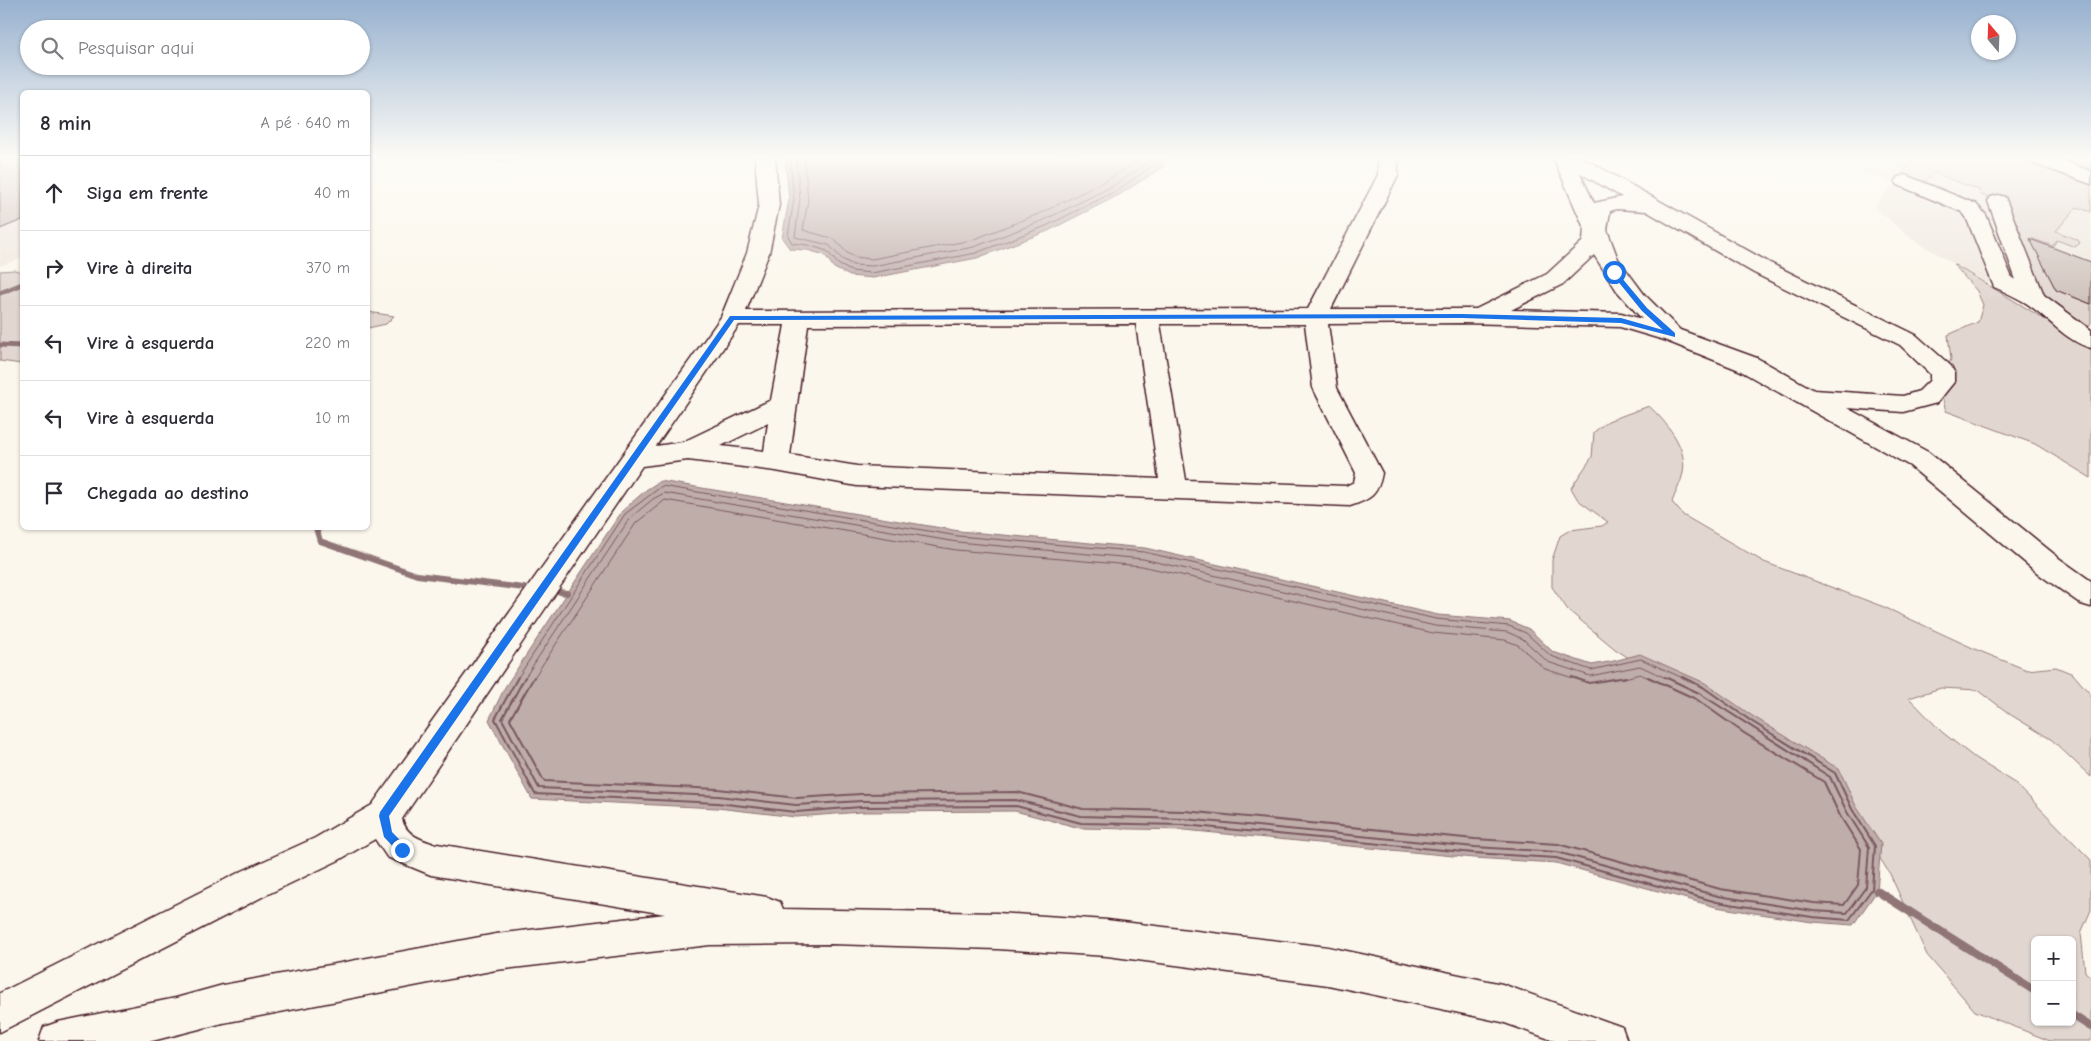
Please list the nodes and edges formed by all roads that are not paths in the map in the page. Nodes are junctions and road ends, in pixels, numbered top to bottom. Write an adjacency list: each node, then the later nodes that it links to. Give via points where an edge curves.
1 (769, 206): 13 (street, via 758,253)
2 (1372, 206): 11 (street)
3 (1586, 206): 8 (street)
4 (1607, 206): 8 (street, via 1601,207)
5 (1651, 206): 17 (street, via 1762,268 1908,340 1942,372 1942,382 1928,397 1902,404)
6 (1963, 206): 9 (street, via 1976,215 2002,282)
7 (1999, 206): 9 (street)
8 (1595, 228): 12 (street, via 1594,243 1555,279); 15 (street, via 1614,272 1645,310)
9 (2027, 295): 16 (street)
10 (1147, 317): 11 (street); 14 (street); 22 (street)
11 (1316, 317): 12 (street); 22 (street, via 1325,388 1369,473 1366,486 1350,496)
12 (1480, 317): 15 (street, via 1621,320)
13 (732, 318): 14 (street); 20 (street)
14 (798, 318): 18 (street)
15 (1672, 335): 17 (street, via 1748,364)
16 (2091, 340)
17 (1806, 396): 23 (street, via 1919,459 2050,567)
18 (783, 405): 19 (street); 21 (street)
19 (688, 451): 20 (street); 21 (street)
20 (634, 458): 24 (street)
21 (776, 462): 22 (street, via 857,476)
22 (1174, 488)
23 (2091, 596)
24 (384, 816): 25 (street, via 388,834 402,850 430,859); 26 (street, via 327,849)
25 (847, 926): 27 (street, via 710,927 496,952 223,1004); 29 (street, via 996,930 1107,938 1328,966 1502,1003)
26 (0, 1013)
27 (167, 1029): 28 (street)
28 (58, 1041)
29 (1608, 1041)

